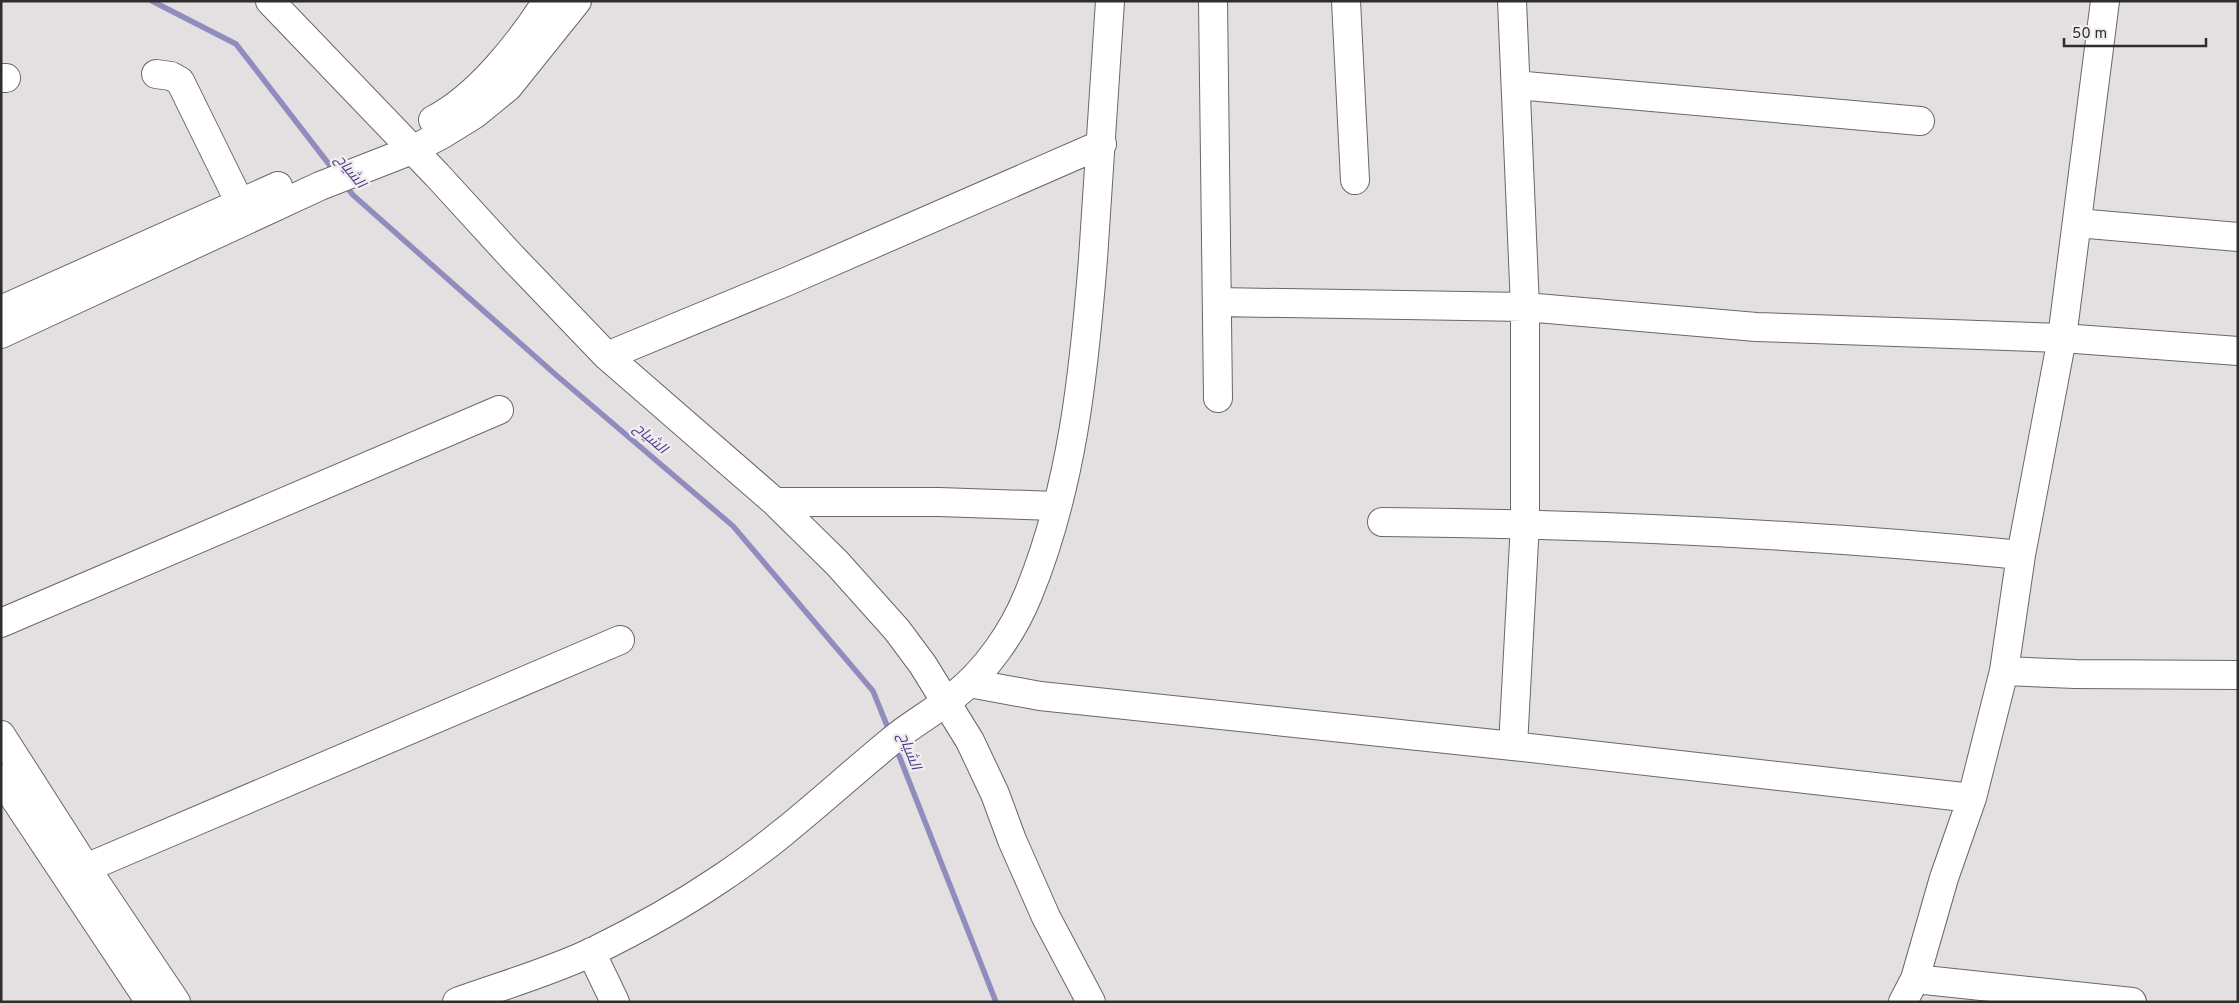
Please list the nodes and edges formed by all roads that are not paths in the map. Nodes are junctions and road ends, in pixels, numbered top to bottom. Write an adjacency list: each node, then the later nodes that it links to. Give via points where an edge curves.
1 (546, 1): 12 (street, via 512,51 460,101)
2 (576, 1): 12 (street, via 508,87 475,114)
3 (1110, 1): 13 (street)
4 (1213, 1): 19 (street)
5 (1346, 1): 15 (street)
6 (1512, 1): 10 (street)
7 (2105, 1): 17 (street)
8 (271, 2): 12 (street)
9 (156, 74): 16 (street, via 180,80)
10 (1516, 84): 11 (street); 20 (street)
11 (1920, 121)
12 (405, 143): 14 (street); 25 (street)
13 (1102, 144): 25 (street); 29 (street, via 1083,363 1073,437)
14 (316, 179): 16 (street); 22 (street)
15 (1356, 180)
16 (240, 203): 21 (street)
17 (2077, 223): 18 (street); 23 (street)
18 (2238, 237)
19 (1218, 302): 20 (street); 26 (street)
20 (1525, 307): 23 (street, via 1756,327); 31 (street)
21 (1, 310)
22 (1, 334)
23 (2062, 338): 24 (street); 32 (street)
24 (2238, 352)
25 (607, 356): 28 (street)
26 (1218, 398)
27 (499, 410): 33 (street)
28 (775, 502): 29 (street); 38 (street, via 837,563 897,630)
29 (1056, 506): 37 (street, via 1027,597 1008,632)
30 (1382, 522): 31 (street)
31 (1525, 523): 32 (street, via 1907,544); 40 (street)
32 (2021, 554): 35 (street)
33 (1, 623)
34 (620, 640): 43 (street)
35 (2004, 671): 36 (street); 42 (street)
36 (2238, 675)
37 (969, 683): 38 (street); 40 (street, via 1040,696)
38 (947, 702): 44 (street, via 892,740 721,878); 50 (street, via 970,741 1046,917)
39 (1, 735): 43 (street)
40 (1513, 746): 42 (street)
41 (1, 778): 46 (street)
42 (1972, 798): 45 (street)
43 (86, 868): 47 (street)
44 (592, 952): 48 (street); 49 (street)
45 (1909, 990): 51 (street)
46 (150, 1002)
47 (176, 1002)
48 (457, 1002)
49 (615, 1002)
50 (1091, 1002)
51 (2119, 1002): 52 (street)
52 (2132, 1002)

